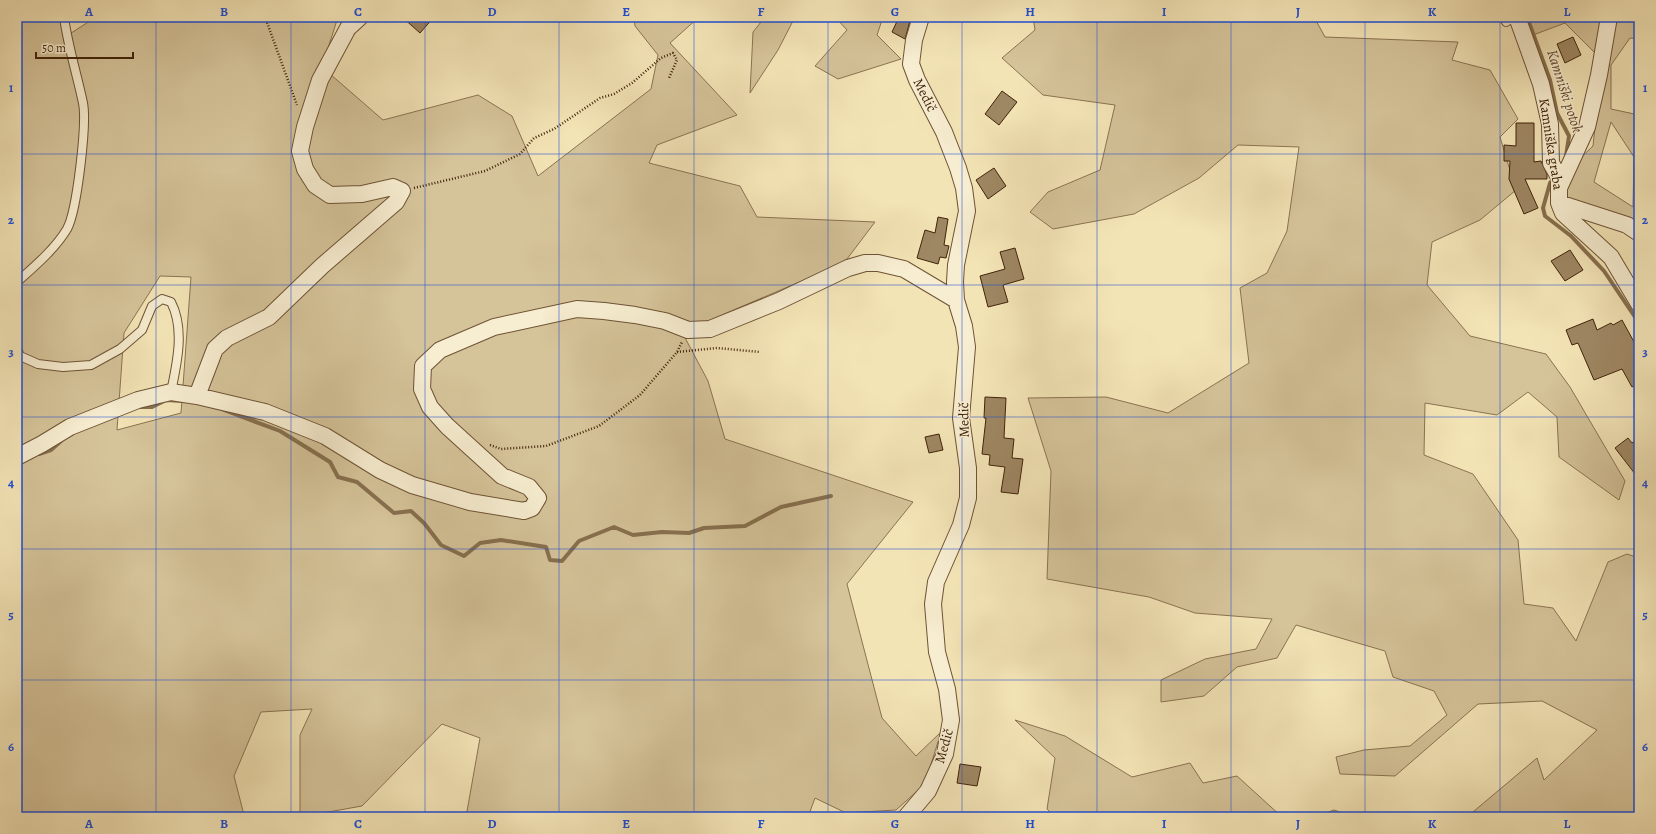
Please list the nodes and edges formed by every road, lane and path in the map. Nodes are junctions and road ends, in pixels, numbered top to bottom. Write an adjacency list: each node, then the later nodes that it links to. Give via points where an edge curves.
1 (64, 17): 14 (lane, via 84,105 76,200 67,228 46,255)
2 (265, 17): 10 (path)
3 (360, 17): 10 (street, via 348,28 320,80)
4 (921, 17): 15 (street, Medič, via 914,40 911,64 944,132 958,168 967,211 956,264)
5 (1503, 17): 6 (lane, via 1506,22)
6 (1514, 17)
7 (1517, 17): 11 (street, Kamniška graba, via 1541,84 1550,124 1551,163)
8 (1609, 17): 11 (street, via 1587,127)
9 (669, 78): 12 (path, via 677,60 673,53 661,58 614,94 600,98 554,129 534,138 520,154 484,171)
10 (305, 127): 12 (street, via 300,151 305,169 315,185 330,195 362,194 393,187)
11 (1559, 189): 13 (street, Kamniška graba); 16 (street, Kamniška graba, via 1563,213 1611,257)
12 (402, 191): 22 (street, via 396,202 268,317 227,338 215,349)
13 (1639, 233)
14 (17, 282)
15 (956, 300): 17 (street, via 904,270 878,263 864,263 710,329); 25 (street, Medič, via 967,347 961,418 968,468 968,498 961,525 936,582 934,604 937,652 947,689 951,720 945,754 928,790)
16 (1639, 304)
17 (688, 330): 19 (path); 22 (street, via 665,321 635,315 577,310 494,327 440,350 423,366 422,389 430,407 502,476 529,487 538,498 532,508 524,511 470,502 412,486 380,470 325,436 265,412)
18 (17, 349): 21 (lane, via 20,356 38,364 63,367 91,365 120,349 142,330 152,306 162,299 171,302 176,311 179,351)
19 (677, 352): 20 (path, via 717,348); 23 (path, via 640,395 599,426 546,446 501,449)
20 (760, 352)
21 (171, 392): 22 (street); 24 (street, via 138,400 70,426)
22 (197, 396)
23 (488, 444)
24 (17, 457)
25 (906, 817)

